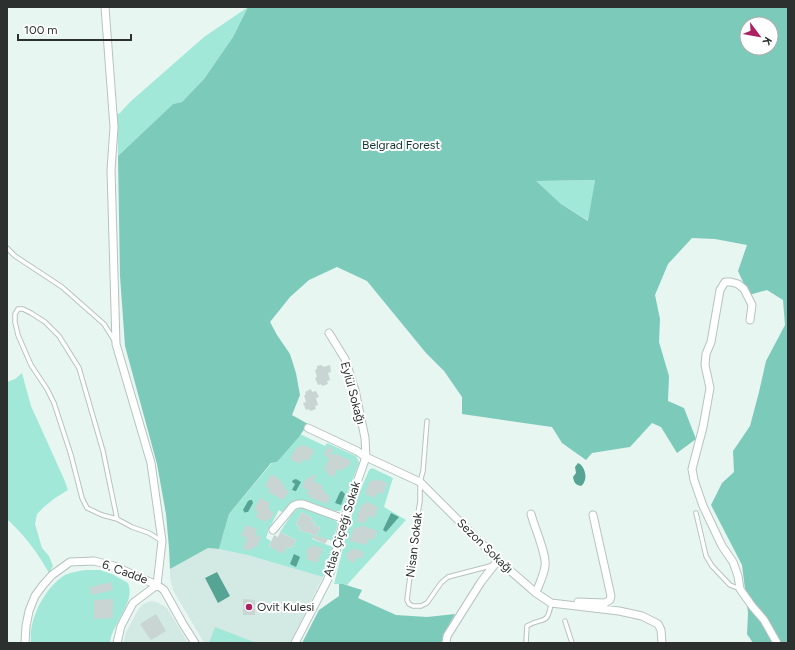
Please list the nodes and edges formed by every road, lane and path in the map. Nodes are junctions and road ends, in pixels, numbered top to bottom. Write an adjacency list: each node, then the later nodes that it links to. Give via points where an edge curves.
1 (106, 7): 5 (street, via 114,127 111,170)
2 (7, 248): 5 (lane, via 62,287 104,324)
3 (750, 320): 19 (street, via 752,305 744,289 738,284 725,282 720,290 711,342 706,354 705,365 710,388 692,469 703,506 722,546 733,562)
4 (329, 333): 8 (street, Eylül Sokağı, via 344,359 355,390 365,438)
5 (116, 344): 16 (street, via 151,463)
6 (427, 421): 9 (lane, Nisan Sokak)
7 (308, 428): 8 (street, Sezon Sokağı, via 357,451)
8 (366, 458): 9 (street, Sezon Sokağı); 14 (street, Atlas Çiçeği Sokak)
9 (420, 482): 17 (street, Sezon Sokağı); 17 (lane, Nisan Sokak, via 417,533 408,600 410,604 421,606 427,603 448,577)
10 (696, 513): 19 (lane, via 706,556 730,585)
11 (530, 514): 20 (street, via 545,558 544,570)
12 (593, 515): 20 (street, via 610,600 605,603 561,602)
13 (117, 519): 13 (lane, via 87,508 82,498 54,403 31,365 18,335 15,322 18,309 23,309 45,322 59,336 79,368 104,451); 16 (lane)
14 (344, 519): 15 (street, via 298,504); 26 (street, Atlas Çiçeği Sokak, via 327,581)
15 (273, 530)
16 (162, 541): 18 (street)
17 (496, 562): 20 (street, Sezon Sokağı); 27 (street, via 447,636)
18 (157, 585): 23 (street, 6. Cadde, via 114,566 94,561 70,562 52,575 34,596 26,626); 24 (street, via 133,603 121,626); 25 (street, via 164,590)
19 (740, 589): 31 (street, via 764,620)
20 (536, 591): 21 (street, Sezon Sokağı)
21 (551, 602): 28 (lane, via 548,616 527,626); 30 (street, Sezon Sokağı, via 642,616 658,624)
22 (565, 621): 29 (lane)
23 (25, 643)
24 (117, 643)
25 (195, 643)
26 (295, 643)
27 (446, 643)
28 (526, 643)
29 (572, 643)
30 (662, 643)
31 (777, 643)

